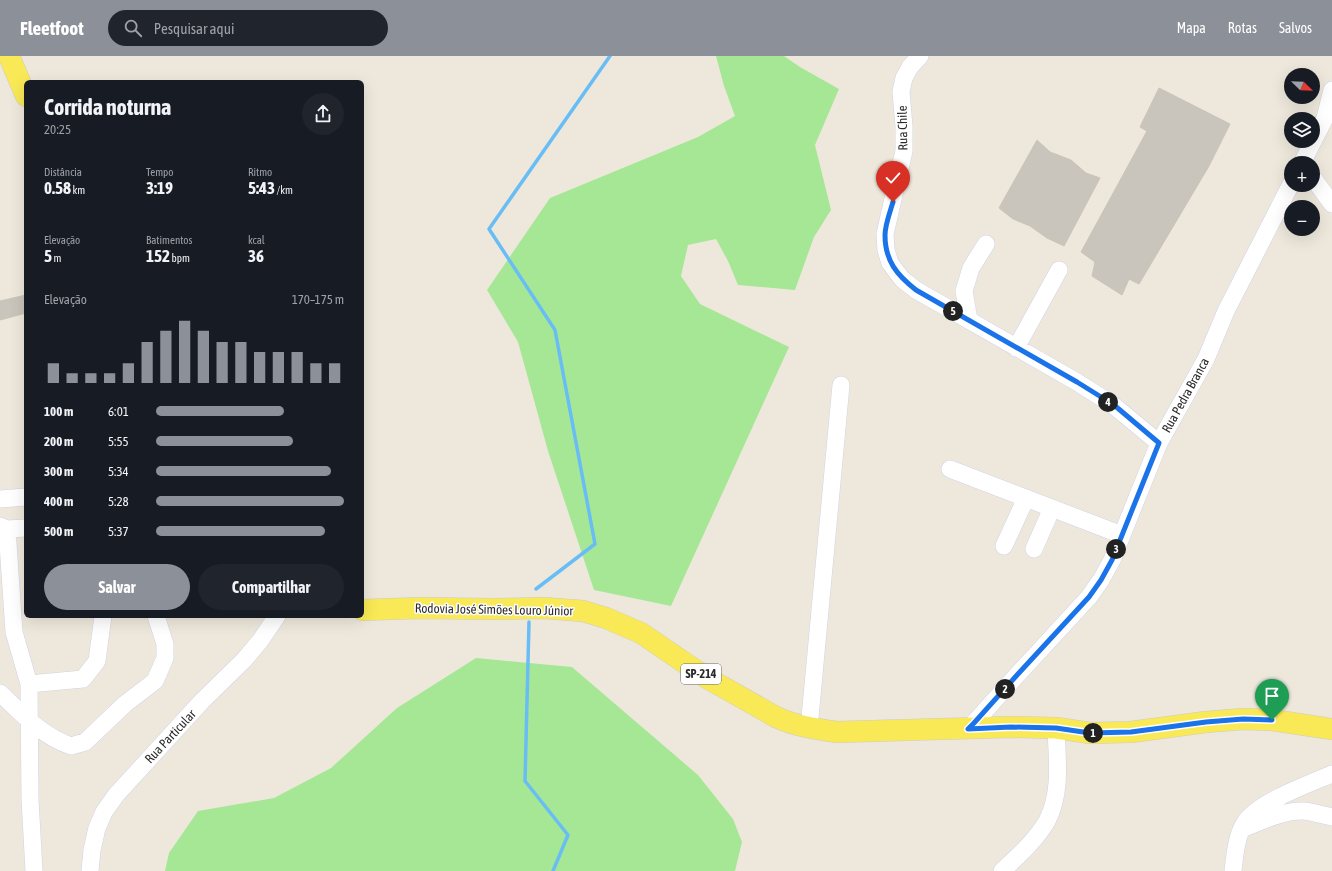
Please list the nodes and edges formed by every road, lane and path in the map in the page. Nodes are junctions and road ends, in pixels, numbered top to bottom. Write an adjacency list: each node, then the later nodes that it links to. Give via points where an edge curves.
1 (920, 56): 11 (street, Rua Chile, via 910,66 901,92 904,151 885,234 886,250 890,263 902,279 916,290)
2 (9, 57): 4 (main road)
3 (1332, 90): 5 (street, via 1325,118)
4 (24, 91)
5 (1306, 156)
6 (1320, 188): 8 (street)
7 (1287, 192): 14 (street, Rua Pedra Branca, via 1226,311 1206,359)
8 (1332, 204)
9 (986, 244): 11 (street, via 971,268 964,291)
10 (1059, 270): 12 (street)
11 (969, 320): 12 (street, Rua Chile)
12 (1016, 348): 14 (street, Rua Chile, via 1114,405)
13 (841, 385): 32 (street)
14 (1159, 443): 22 (street, Rua Pedra Branca)
15 (950, 469): 17 (street)
16 (24, 497): 18 (street)
17 (1026, 498): 19 (street); 23 (street)
18 (0, 499)
19 (1052, 508): 22 (street); 24 (street)
20 (3, 527): 21 (street); 29 (street, via 14,632)
21 (24, 528)
22 (1122, 535): 34 (street, Rua Pedra Branca, via 1112,560 1089,597)
23 (1004, 546)
24 (1034, 549)
25 (364, 610): 32 (main road, Rodovia José Simões Louro Júnior / SP-214, via 544,608 583,611 641,633 749,703 787,723)
26 (103, 618): 29 (street, via 97,661 83,679)
27 (157, 618): 31 (street, via 165,644 165,658 155,681 125,704 85,742 71,746 52,738)
28 (276, 618): 40 (street, Rua Particular, via 244,660 202,701 116,795 97,828)
29 (29, 684): 31 (street)
30 (0, 693): 31 (street)
31 (29, 722): 39 (street)
32 (809, 728): 34 (main road, Rodovia José Simões Louro Júnior / SP-214, via 886,736 909,744 929,744 946,740)
33 (1056, 728): 34 (main road, Rodovia José Simões Louro Júnior); 35 (main road, Rodovia José Simões Louro Júnior, via 1090,733 1131,732 1243,719 1272,720); 41 (street, via 1058,767 1054,805 1047,822 1030,844)
34 (968, 729)
35 (1332, 729)
36 (1332, 774): 38 (street, via 1262,807 1252,814)
37 (1332, 817): 38 (street, via 1303,811 1266,819)
38 (1242, 829): 42 (street, via 1235,852)
39 (34, 871)
40 (90, 871)
41 (1002, 871)
42 (1233, 871)

